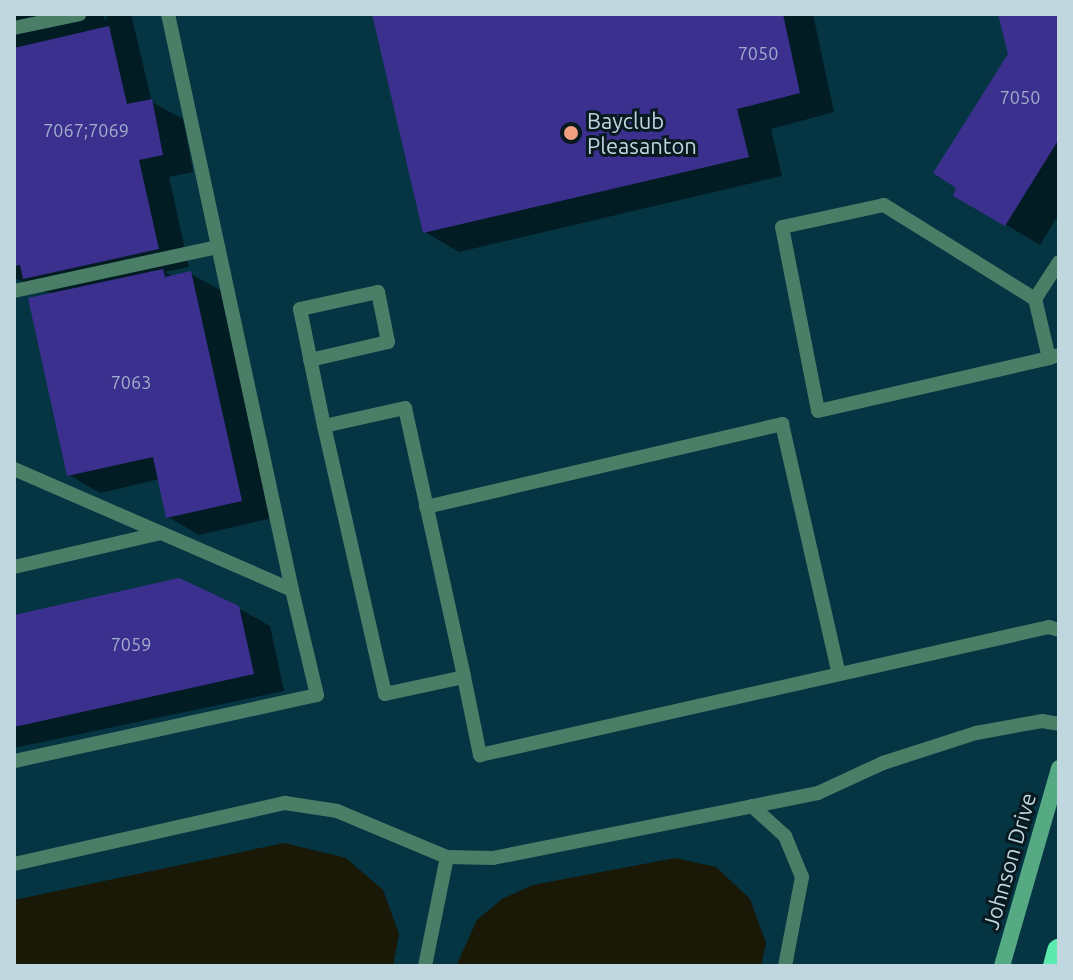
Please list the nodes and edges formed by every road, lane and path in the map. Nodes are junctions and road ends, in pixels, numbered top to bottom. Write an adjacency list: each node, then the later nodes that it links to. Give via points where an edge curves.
1 (80, 14): 3 (lane)
2 (168, 14): 4 (lane)
3 (14, 28)
4 (218, 247): 6 (lane); 15 (lane)
5 (1059, 262): 7 (lane)
6 (14, 291)
7 (1035, 299): 8 (lane); 8 (lane, via 884,205 782,227 818,411)
8 (1054, 356)
9 (310, 360): 9 (lane, via 300,309 378,292 388,342); 10 (lane)
10 (324, 426): 12 (lane, via 405,408); 18 (lane, via 385,694)
11 (14, 469): 13 (lane)
12 (426, 507): 17 (lane, via 782,424); 18 (lane)
13 (161, 533): 14 (lane); 15 (lane)
14 (14, 567)
15 (292, 590): 20 (lane, via 317,695)
16 (1059, 630): 17 (lane, via 1049,627)
17 (839, 674): 18 (lane, via 480,755)
18 (464, 677)
19 (1059, 724): 22 (lane, via 1042,721 976,733 883,763 818,793)
20 (14, 761)
21 (1059, 768): 28 (street, Johnson Drive)
22 (752, 806): 23 (lane, via 493,858); 27 (lane, via 785,836 802,877)
23 (447, 857): 24 (lane, via 337,811 285,803); 26 (lane)
24 (14, 864)
25 (1059, 951): 29 (highway)
26 (425, 966)
27 (785, 966)
28 (1002, 966)
29 (1055, 966)

